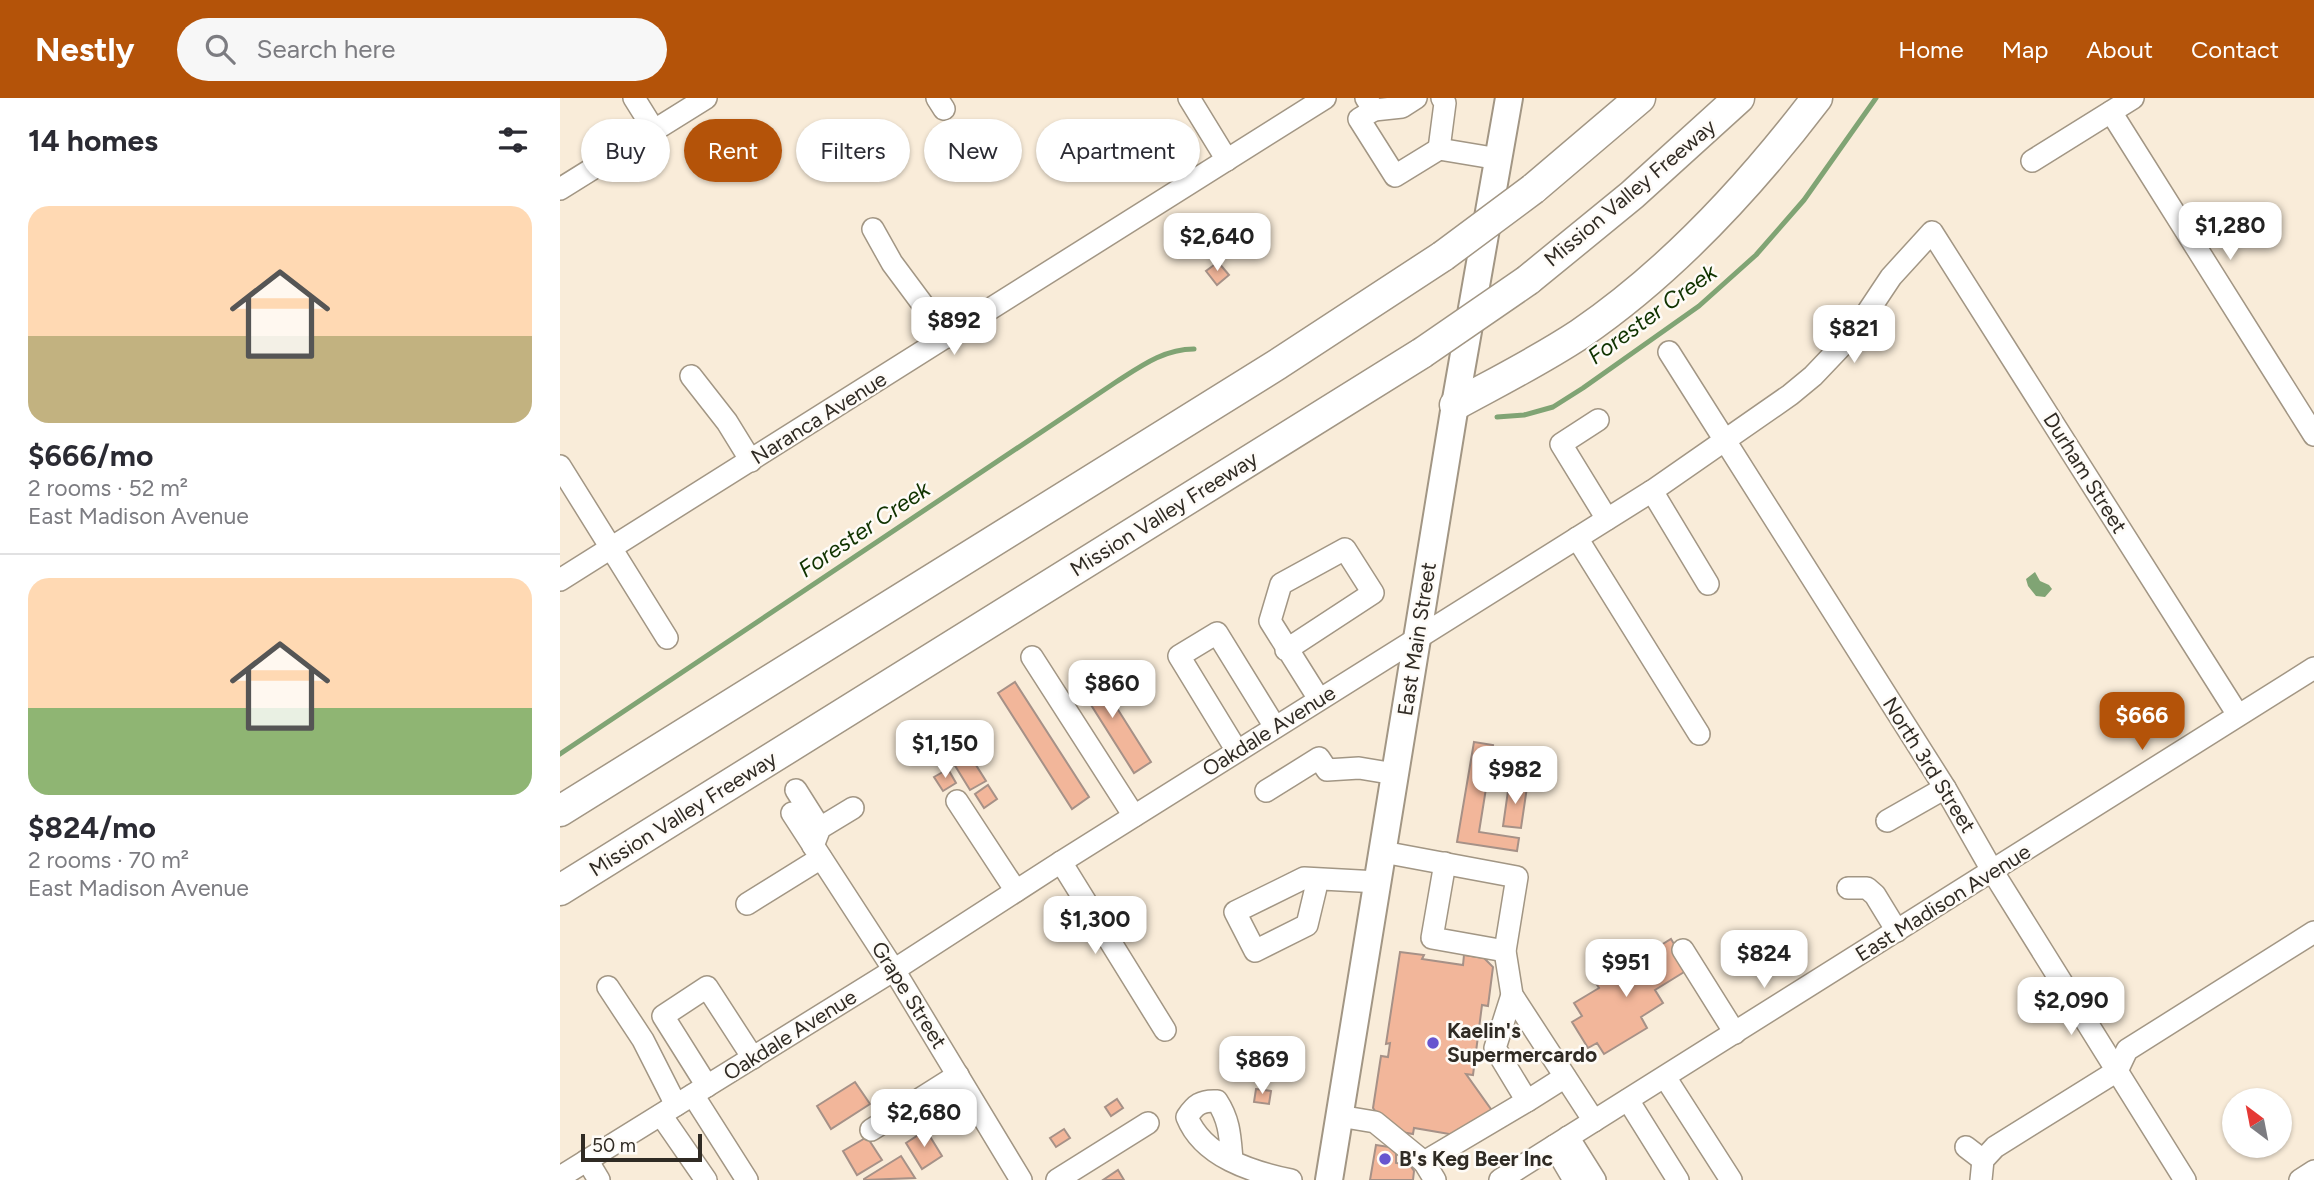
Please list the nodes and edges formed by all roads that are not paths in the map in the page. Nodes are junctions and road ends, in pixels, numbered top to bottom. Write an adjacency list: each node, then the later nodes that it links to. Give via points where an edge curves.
1 (634, 98): 14 (street)
2 (706, 98): 15 (street)
3 (1189, 98): 18 (street)
4 (1325, 98): 18 (street, Naranca Avenue)
5 (1416, 98): 12 (street, via 1402,107)
6 (1442, 98): 16 (street)
7 (1509, 98): 17 (main road, East Main Street)
8 (1640, 98): 53 (highway, bridge, via 1533,189 1443,256 1278,364)
9 (1739, 98): 60 (highway, Mission Valley Freeway, bridge, via 1632,195 1528,279 1422,353)
10 (1817, 98): 27 (highway, via 1753,178 1660,270 1580,334)
11 (2133, 98): 13 (street)
12 (1370, 104): 16 (street, via 1359,119 1395,176)
13 (2111, 112): 19 (street); 29 (street)
14 (647, 119)
15 (670, 120)
16 (1439, 149): 17 (street)
17 (1499, 159): 27 (main road, East Main Street)
18 (1227, 160): 24 (street, Naranca Avenue)
19 (2032, 161)
20 (581, 176): 21 (street)
21 (560, 189)
22 (873, 229): 24 (street, via 892,263)
23 (1932, 232): 30 (street, Oakdale Avenue, via 1891,276 1867,316 1834,356 1790,395); 45 (street, Durham Street)
24 (947, 337): 31 (street, Naranca Avenue)
25 (1669, 352): 30 (street, North 3rd Street)
26 (691, 376): 31 (street)
27 (1455, 405): 39 (main road, East Main Street)
28 (1598, 420): 34 (street, via 1561,444)
29 (2314, 435)
30 (1723, 440): 33 (street, Oakdale Avenue); 50 (street, North 3rd Street)
31 (751, 461): 36 (street, Naranca Avenue)
32 (560, 466): 36 (street)
33 (1652, 491): 34 (street, Oakdale Avenue); 38 (street)
34 (1607, 519): 35 (street, Oakdale Avenue)
35 (1577, 538): 39 (street, Oakdale Avenue); 47 (street)
36 (610, 548): 37 (street, Naranca Avenue); 40 (street)
37 (560, 580)
38 (1708, 584)
39 (1418, 637): 44 (street, Oakdale Avenue); 49 (main road, East Main Street)
40 (667, 638)
41 (1286, 650): 41 (street, via 1270,621 1281,584 1345,549 1373,593); 44 (street)
42 (1032, 657): 58 (street)
43 (2314, 668): 45 (street, East Madison Avenue)
44 (1319, 699): 46 (street, Oakdale Avenue)
45 (2238, 715): 65 (street, East Madison Avenue)
46 (1275, 727): 48 (street, Oakdale Avenue); 48 (street, via 1217,634 1179,656)
47 (1699, 734)
48 (1237, 751): 58 (street, Oakdale Avenue)
49 (1395, 774): 52 (street, via 1359,768 1327,770 1319,758); 62 (main road, East Main Street)
50 (1945, 788): 59 (street); 65 (street, North 3rd Street)
51 (796, 790): 61 (street)
52 (1266, 791)
53 (573, 800): 56 (highway)
54 (957, 800): 70 (street)
55 (853, 808): 61 (street)
56 (560, 811)
57 (792, 813): 61 (street, Grape Street)
58 (1134, 816): 63 (street, Oakdale Avenue)
59 (1887, 821)
60 (651, 834): 69 (highway, Mission Valley Freeway); 71 (highway)
61 (818, 844): 72 (street); 77 (street, Grape Street)
62 (1383, 852): 64 (street); 67 (main road, East Main Street)
63 (1061, 862): 70 (street, Oakdale Avenue); 80 (street)
64 (1446, 863): 76 (street, via 1517,877); 76 (street, via 1432,938)
65 (1993, 872): 73 (street, East Madison Avenue); 83 (street, North 3rd Street)
66 (1318, 879): 67 (street)
67 (1378, 883): 90 (main road, East Main Street)
68 (1848, 888): 73 (street, via 1867,888 1875,895)
69 (560, 890)
70 (1016, 891): 77 (street, Oakdale Avenue)
71 (560, 901)
72 (747, 904)
73 (1897, 931): 81 (street, East Madison Avenue)
74 (2314, 932): 83 (street, via 2127,1050)
75 (1683, 950): 81 (street)
76 (1505, 951): 79 (street)
77 (894, 970): 82 (street, Oakdale Avenue); 84 (street, Grape Street)
78 (608, 987): 87 (street)
79 (1512, 995): 85 (street); 89 (street, via 1495,1048)
80 (1165, 1030)
81 (1735, 1033): 86 (street, East Madison Avenue)
82 (753, 1058): 87 (street, Oakdale Avenue); 87 (street, via 707,988 663,1016)
83 (2117, 1071): 97 (street, via 1995,1147); 113 (street, North 3rd Street)
84 (958, 1075): 93 (street); 104 (street, Grape Street)
85 (1565, 1077): 89 (street); 91 (street)
86 (1664, 1077): 88 (street, East Madison Avenue); 112 (street)
87 (684, 1100): 95 (street, Oakdale Avenue); 102 (street); 103 (street)
88 (1628, 1100): 91 (street, East Madison Avenue); 111 (street)
89 (1527, 1101): 98 (street)
90 (1339, 1116): 98 (street, via 1375,1122); 107 (main road, East Main Street)
91 (1594, 1121): 94 (street, East Madison Avenue)
92 (1148, 1123): 105 (street)
93 (871, 1130)
94 (1561, 1142): 108 (street, East Madison Avenue); 109 (street); 110 (street)
95 (587, 1160): 100 (street, Oakdale Avenue); 101 (street)
96 (1232, 1160): 106 (street)
97 (1978, 1165)
98 (1429, 1171)
99 (2314, 1171): 114 (street)
100 (560, 1177)
101 (599, 1180)
102 (706, 1180)
103 (747, 1180)
104 (1021, 1180)
105 (1058, 1180)
106 (1291, 1180)
107 (1329, 1180)
108 (1500, 1180)
109 (1574, 1180)
110 (1595, 1180)
111 (1678, 1180)
112 (1731, 1180)
113 (2185, 1180)
114 (2300, 1180)

